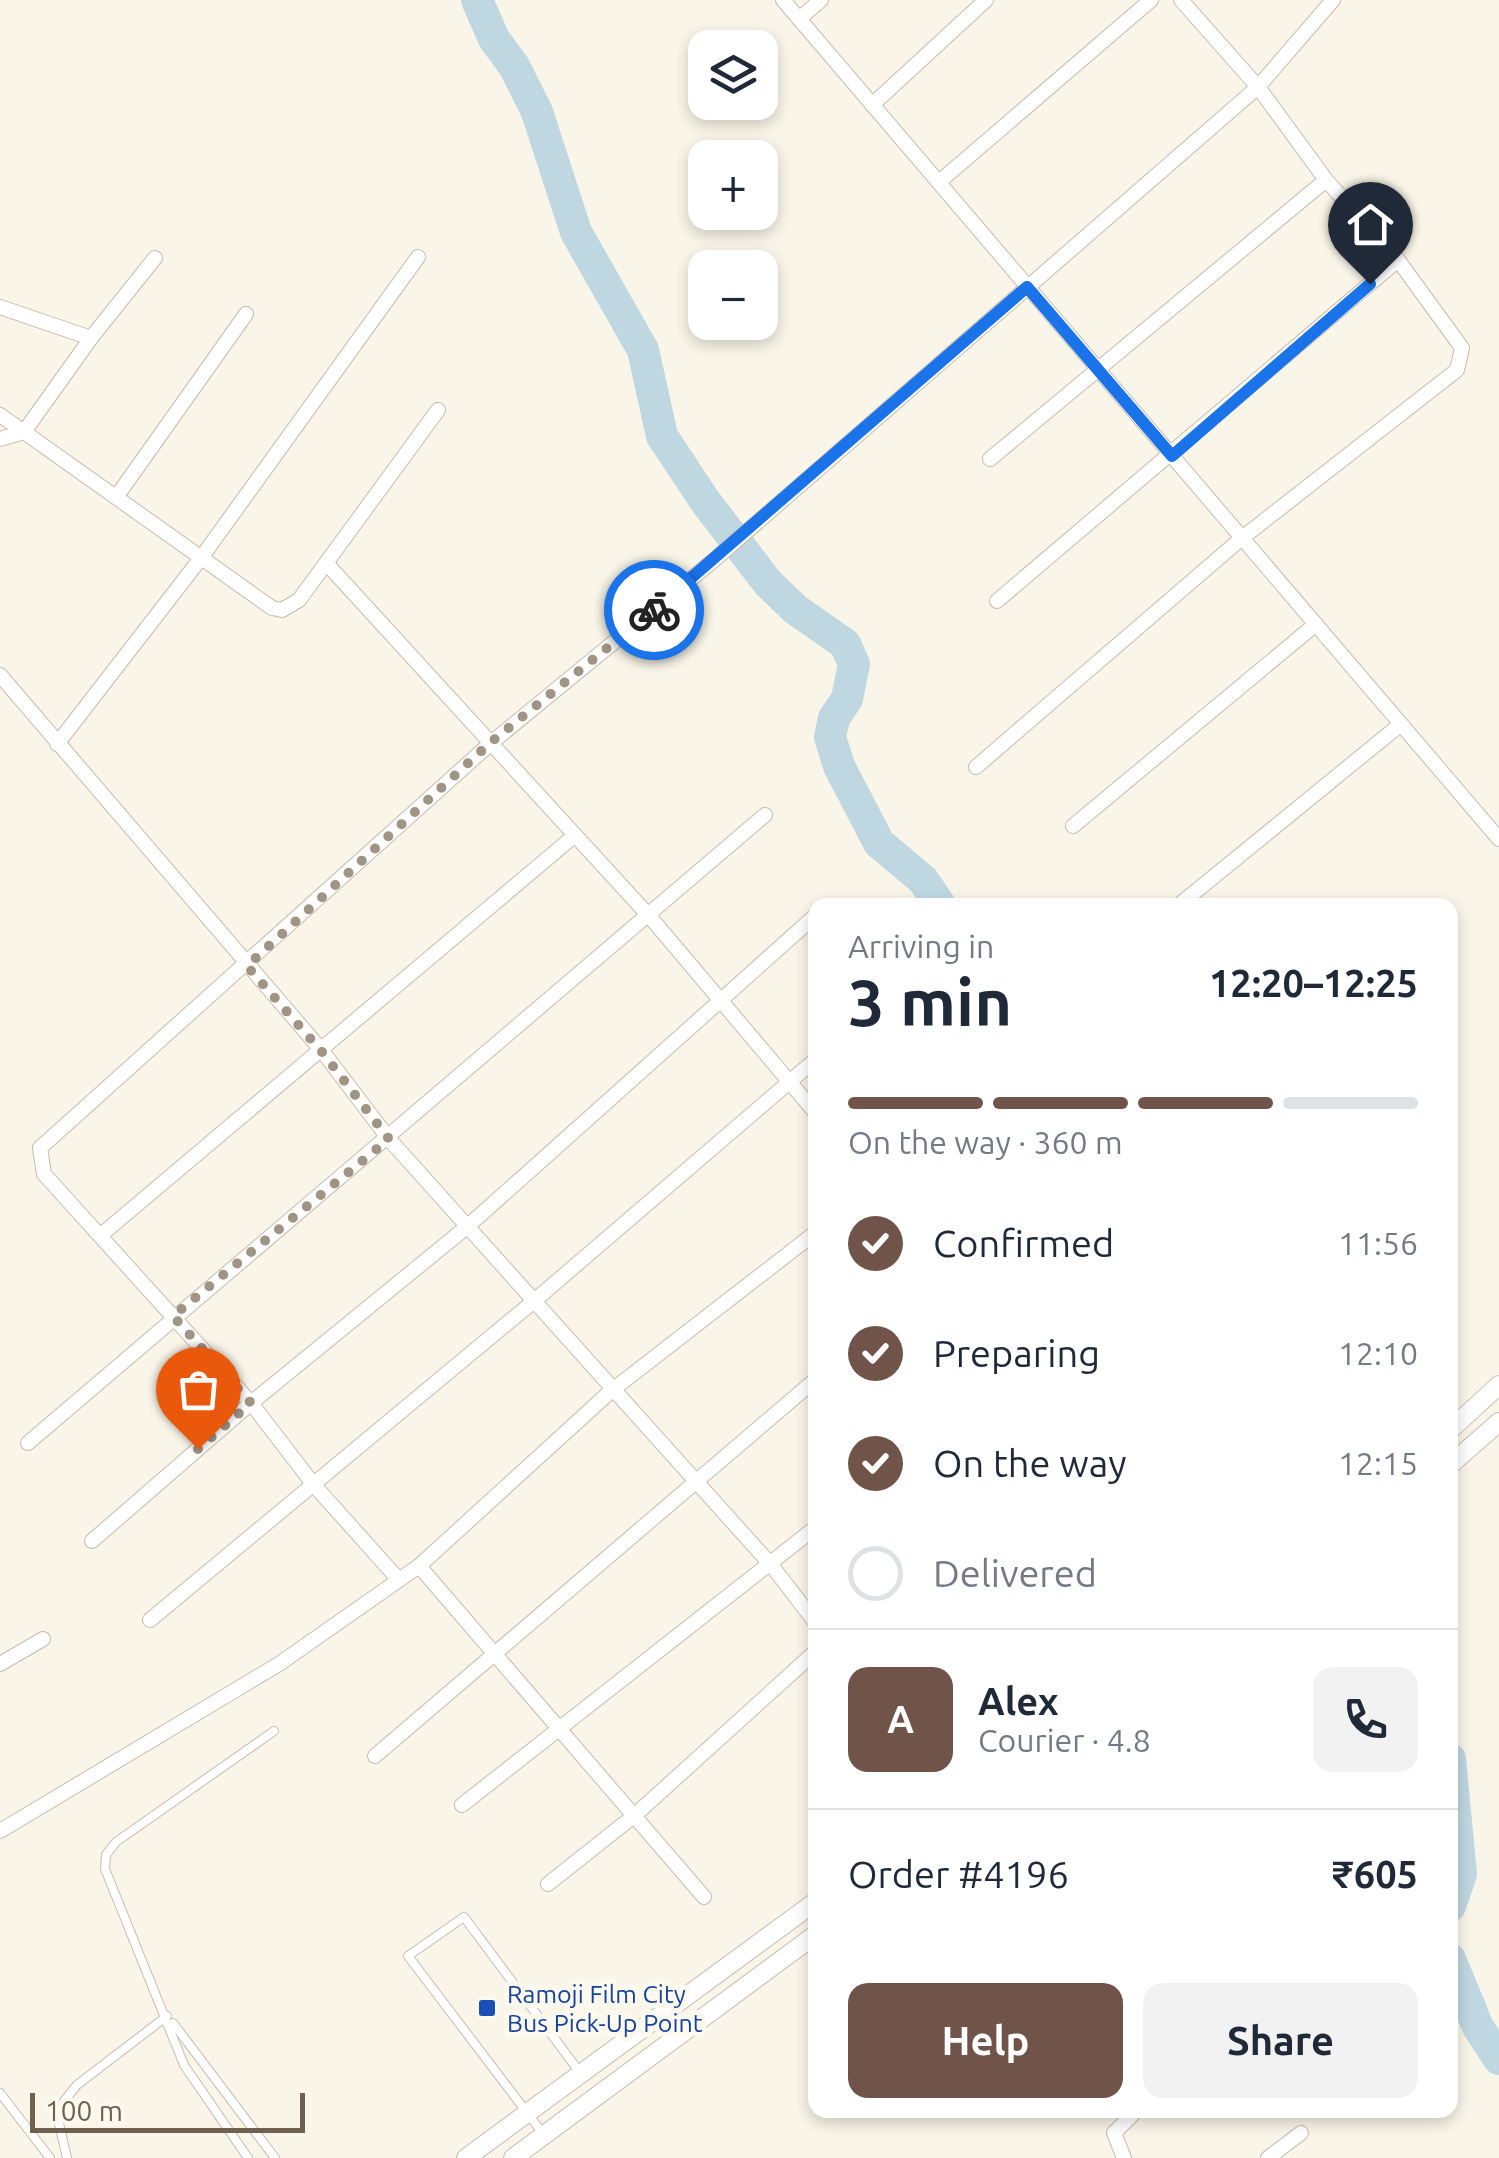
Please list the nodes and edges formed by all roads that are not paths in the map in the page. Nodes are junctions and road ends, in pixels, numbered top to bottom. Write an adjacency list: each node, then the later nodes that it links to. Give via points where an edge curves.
1 (784, 0): 7 (street)
2 (821, 0): 7 (street)
3 (986, 0): 9 (street)
4 (1152, 0): 11 (street)
5 (1181, 0): 8 (street)
6 (1334, 0): 8 (street)
7 (800, 19): 9 (street)
8 (1258, 87): 10 (street); 15 (street)
9 (872, 104): 11 (street)
10 (1326, 180): 14 (street); 19 (street)
11 (939, 182): 15 (street)
12 (418, 257): 28 (street)
13 (156, 258): 18 (street)
14 (1398, 260): 24 (street); 27 (street, via 1462,348 1457,370)
15 (1027, 287): 19 (street); 34 (street, via 670,597)
16 (0, 307): 18 (street)
17 (246, 314): 26 (street)
18 (91, 338): 22 (street)
19 (1098, 368): 24 (street); 25 (street)
20 (438, 410): 29 (street)
21 (0, 414): 22 (street)
22 (24, 432): 23 (street); 26 (street)
23 (0, 440)
24 (1172, 456): 27 (street); 30 (street)
25 (990, 459)
26 (116, 496): 28 (street)
27 (1242, 538): 31 (street); 36 (street)
28 (200, 558): 29 (street, via 282,610 300,600); 35 (street)
29 (328, 564): 34 (street)
30 (997, 601)
31 (1316, 624): 33 (street); 38 (street)
32 (0, 675): 35 (street)
33 (1402, 724): 40 (street); 41 (street)
34 (490, 743): 39 (street); 44 (street)
35 (57, 744): 44 (street)
36 (976, 767)
37 (765, 815): 42 (street)
38 (1073, 826)
39 (574, 836): 42 (street); 46 (street)
40 (1499, 839)
41 (1188, 898)
42 (650, 917): 45 (street); 50 (street)
43 (808, 922): 45 (street)
44 (247, 966): 46 (street); 52 (street, via 40,1148 44,1174)
45 (718, 1000): 48 (street); 51 (street)
46 (322, 1052): 50 (street); 52 (street)
47 (808, 1066): 48 (street)
48 (790, 1082): 49 (street); 54 (street)
49 (808, 1104)
50 (389, 1139): 51 (street); 55 (street)
51 (468, 1226): 54 (street); 59 (street)
52 (101, 1235): 55 (street)
53 (808, 1237): 58 (street)
54 (534, 1301): 58 (street); 65 (street)
55 (173, 1316): 59 (street); 62 (street)
56 (1499, 1385): 61 (street)
57 (808, 1386): 64 (street)
58 (612, 1391): 64 (street); 68 (street)
59 (251, 1403): 65 (street); 67 (street)
60 (1499, 1422): 63 (street)
61 (1458, 1423)
62 (28, 1444)
63 (1458, 1457)
64 (695, 1482): 69 (street); 74 (street)
65 (314, 1486): 70 (street); 72 (street)
66 (808, 1534): 69 (street)
67 (92, 1540)
68 (419, 1566): 70 (street); 74 (street)
69 (772, 1566): 71 (street); 77 (street)
70 (399, 1580): 82 (street, via 279,1664)
71 (808, 1613)
72 (150, 1620)
73 (43, 1639): 76 (street)
74 (495, 1656): 77 (street); 79 (street)
75 (808, 1658): 81 (street)
76 (0, 1664)
77 (561, 1728): 80 (street); 81 (street)
78 (274, 1731): 87 (lane, via 106,1855 107,1879)
79 (375, 1756)
80 (462, 1805)
81 (634, 1815): 83 (street); 84 (street)
82 (0, 1831)
83 (548, 1884)
84 (704, 1897)
85 (808, 1907): 88 (street)
86 (808, 1940): 93 (street)
87 (167, 2016): 95 (lane, via 78,2084 56,2111); 96 (lane, via 184,2065); 97 (lane)
88 (581, 2074): 90 (street); 90 (lane, via 464,1917 408,1956)
89 (0, 2093): 94 (lane)
90 (526, 2114): 93 (lane); 98 (street)
91 (1129, 2118): 100 (street, via 1114,2133)
92 (1302, 2133): 101 (street)
93 (544, 2135): 99 (street)
94 (50, 2158)
95 (67, 2158)
96 (248, 2158)
97 (275, 2158)
98 (466, 2158)
99 (513, 2158)
100 (1124, 2158)
101 (1268, 2158)

